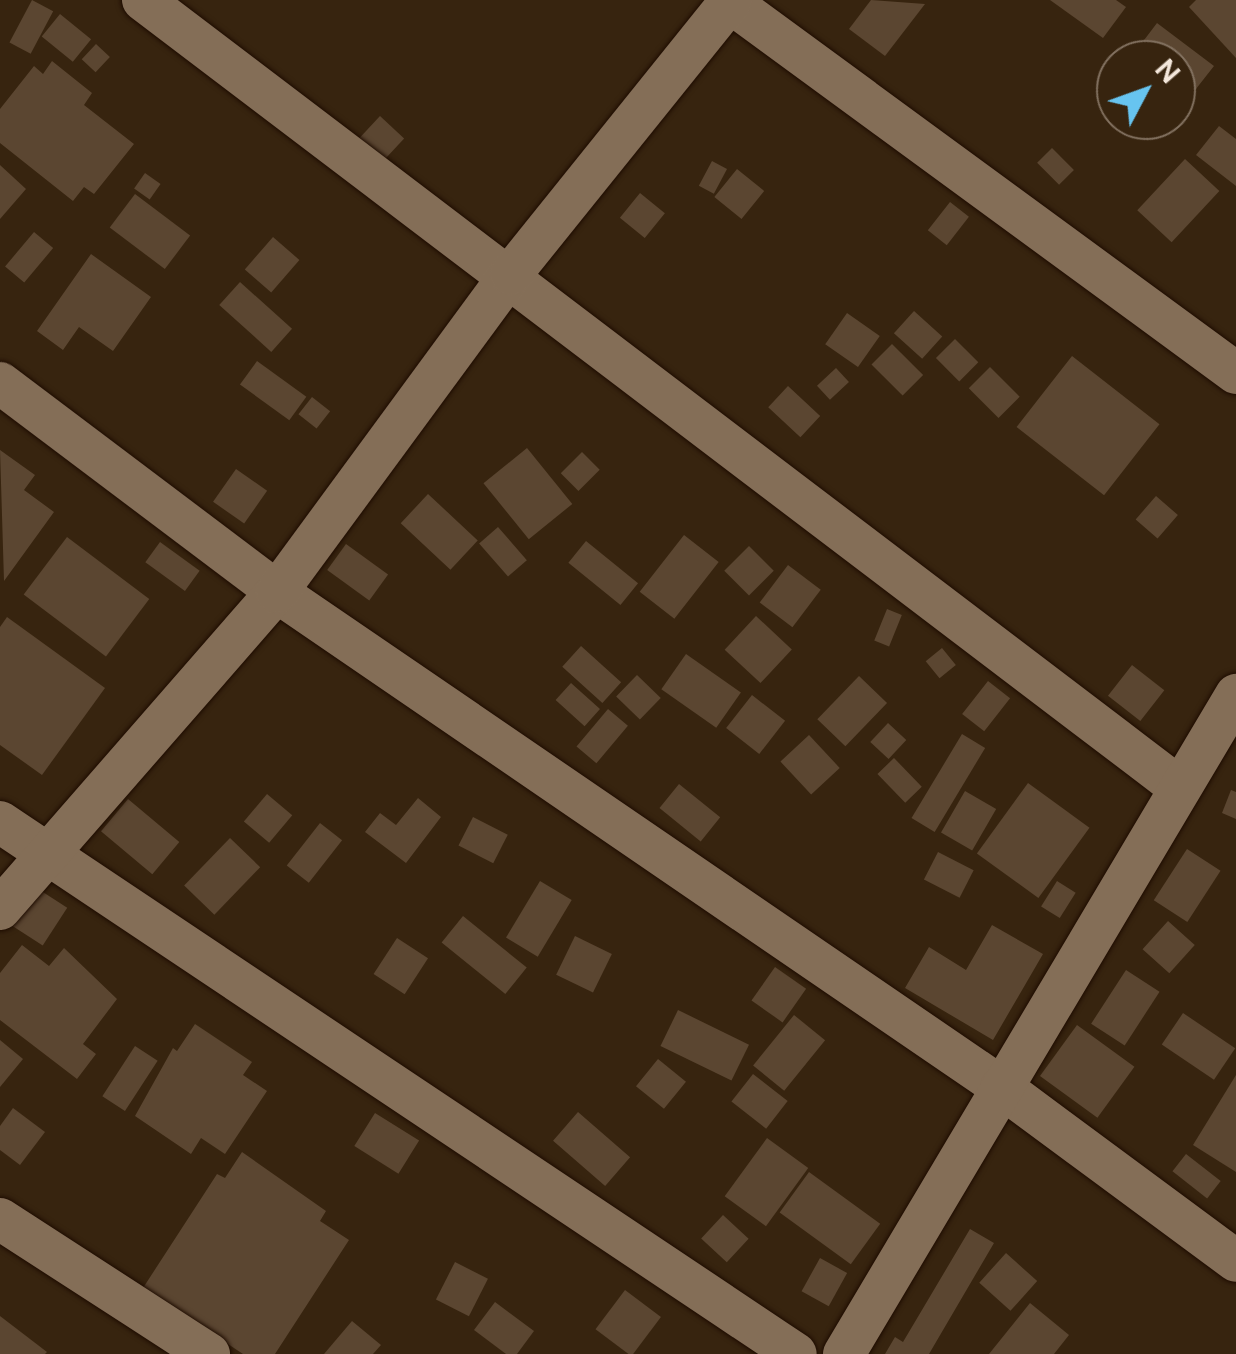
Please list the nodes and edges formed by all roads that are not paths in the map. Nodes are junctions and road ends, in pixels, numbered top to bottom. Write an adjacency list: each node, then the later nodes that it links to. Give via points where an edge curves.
1 (143, 0): 3 (street)
2 (729, 1): 3 (street); 4 (street)
3 (511, 274): 6 (street); 8 (street)
4 (1236, 373)
5 (0, 383): 6 (street)
6 (277, 592): 10 (street); 12 (street)
7 (1236, 695): 8 (street)
8 (1180, 788): 12 (street)
9 (0, 822): 10 (street)
10 (43, 854): 11 (street); 16 (street)
11 (0, 909)
12 (1001, 1087): 14 (street); 17 (street)
13 (0, 1219): 15 (street)
14 (1236, 1261)
15 (209, 1354)
16 (796, 1354)
17 (844, 1354)

